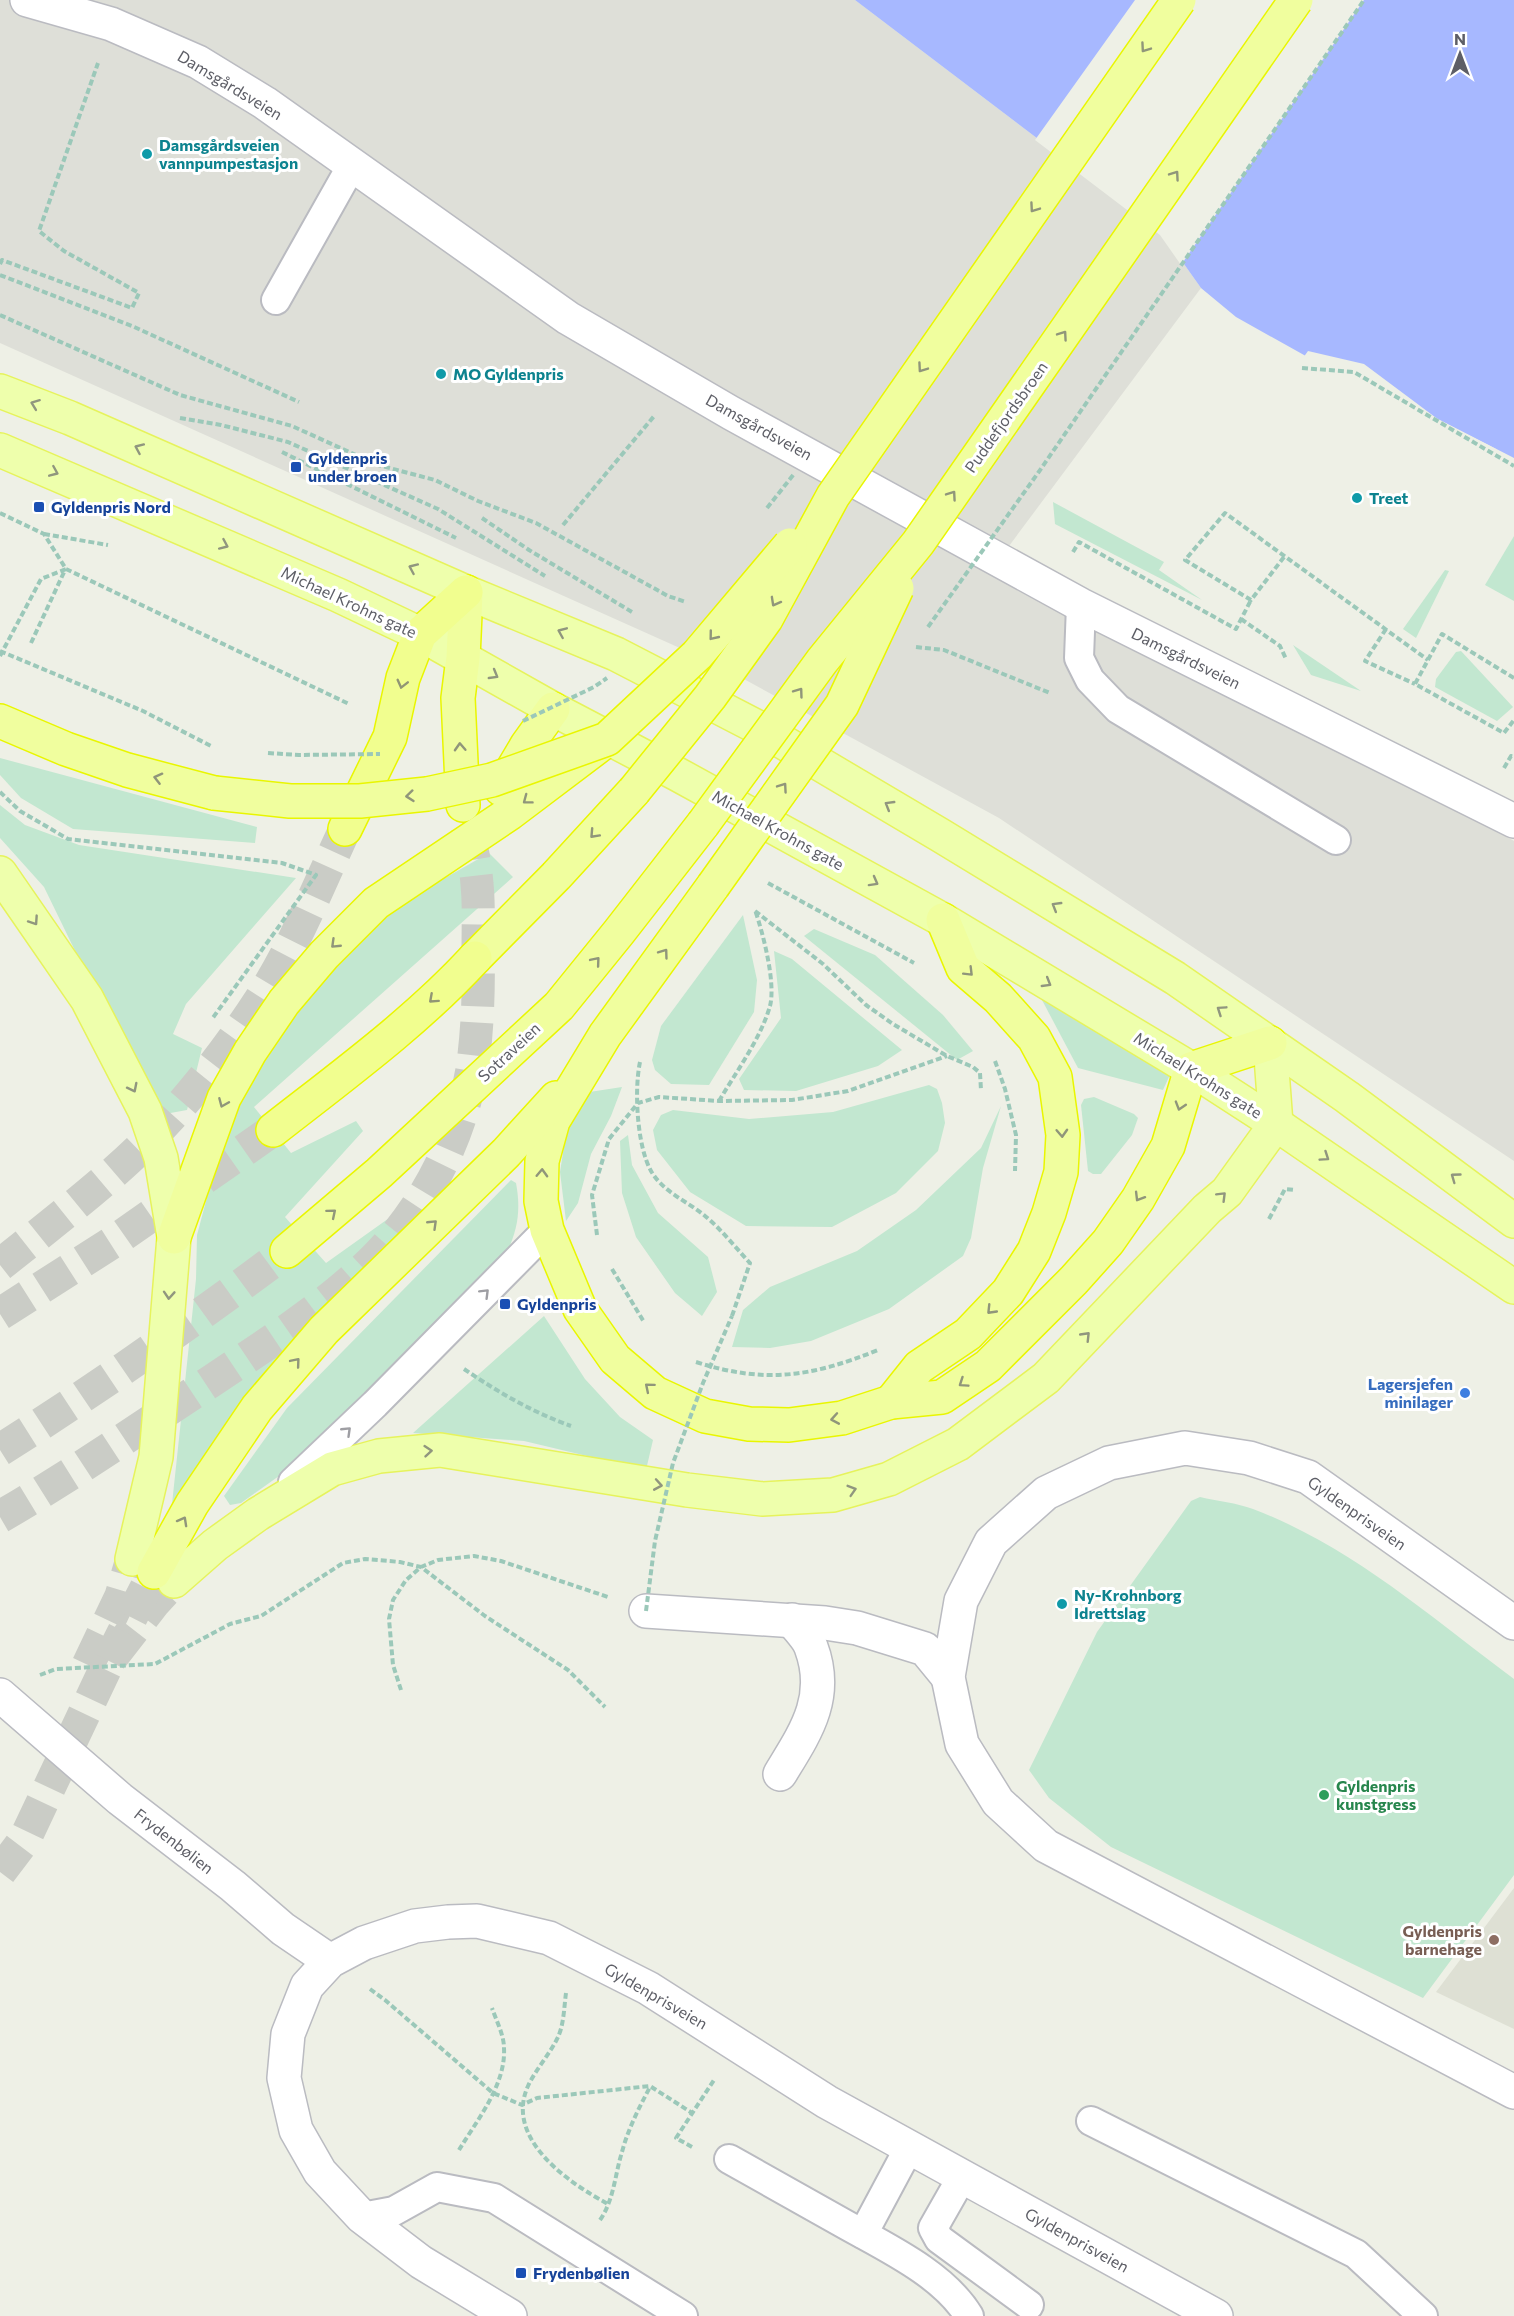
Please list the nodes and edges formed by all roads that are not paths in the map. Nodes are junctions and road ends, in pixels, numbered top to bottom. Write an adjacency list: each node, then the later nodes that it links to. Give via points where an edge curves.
1 (27, 0): 4 (street, Damsgårdsveien, via 111,24 198,62 265,103)
2 (1179, 0): 8 (highway, one-way to 8, bridge)
3 (1296, 0): 9 (highway, Puddefjordsbroen, one-way to 3, bridge)
4 (352, 165): 5 (lane); 11 (street, Damsgårdsveien, via 568,318)
5 (276, 300)
6 (0, 391): 10 (main road, one-way to 6, via 70,417)
7 (0, 450): 12 (main road, Michael Krohns gate, one-way to 12, via 307,581)
8 (832, 496): 16 (highway, one-way to 16, bridge, via 697,655); 29 (highway, one-way to 29, bridge, via 766,619 710,697 634,791 460,974 369,1056)
9 (918, 543): 20 (highway, Puddefjordsbroen, one-way to 9, bridge, via 822,661); 26 (highway, one-way to 9, bridge, via 842,705)
10 (466, 592): 12 (highway); 13 (highway); 25 (main road, one-way to 10, via 1175,978 761,729 616,654)
11 (1081, 605): 19 (street, Damsgårdsveien); 22 (lane, via 1079,658 1090,680 1118,709)
12 (420, 634): 13 (main road, Michael Krohns gate); 21 (highway, one-way to 21, via 403,678 390,736)
13 (463, 658): 14 (main road, Michael Krohns gate, one-way to 14); 18 (highway, one-way to 13, via 458,698)
14 (553, 709): 17 (highway); 24 (main road, Michael Krohns gate, one-way to 24)
15 (0, 721): 16 (highway, one-way to 15, bridge, via 492,780 427,794 360,801 290,801 214,793 127,770)
16 (607, 739): 32 (highway, one-way to 32, via 510,813 376,903 324,955 284,1002 224,1098)
17 (497, 795)
18 (463, 805)
19 (1514, 821)
20 (703, 824): 33 (highway, Sotraveien, one-way to 20, via 380,1173 559,1006)
21 (345, 829)
22 (1336, 840)
23 (0, 873): 32 (main road, one-way to 32, via 87,999 145,1111 161,1158)
24 (943, 920): 27 (main road, Michael Krohns gate, one-way to 27); 35 (highway, one-way to 35, via 963,968 998,998 1034,1038 1056,1077 1063,1135 1061,1172 1034,1251 1008,1292 968,1334 919,1367)
25 (1270, 1043): 27 (highway); 28 (main road); 30 (main road, one-way to 25)
26 (585, 1066): 31 (highway, one-way to 26, via 541,1201 542,1161 553,1121); 37 (highway, one-way to 26, via 192,1504 257,1408 324,1329 506,1153)
27 (1191, 1069): 28 (main road, Michael Krohns gate); 35 (highway, one-way to 35, via 1168,1146 1108,1242 1074,1280 988,1366 942,1397)
28 (1276, 1124): 34 (main road, Michael Krohns gate, one-way to 34); 36 (main road, one-way to 28, via 332,1469 379,1456 440,1450 762,1499 832,1496 889,1479 958,1444 1046,1378 1227,1192)
29 (273, 1130)
30 (1514, 1221)
31 (547, 1230): 35 (highway, one-way to 31, via 842,1418 789,1425 749,1424 705,1416 655,1393 615,1359 580,1309); 36 (lane, one-way to 31, via 375,1404)
32 (174, 1237): 37 (main road, one-way to 37, via 156,1457)
33 (286, 1251)
34 (1514, 1287)
35 (891, 1402)
36 (258, 1514): 37 (main road, via 215,1545)
37 (154, 1571)
38 (633, 1606): 40 (street, Gyldenprisveien)
39 (1513, 1619): 41 (street, Gyldenprisveien, via 1308,1477 1249,1458 1185,1448 1108,1463 1046,1493 991,1542 961,1601)
40 (792, 1620): 41 (street, Gyldenprisveien, via 857,1628 926,1648); 43 (street, via 811,1646 819,1685 811,1723)
41 (948, 1677): 45 (street, Gyldenprisveien, via 962,1744 998,1802 1046,1846)
42 (8, 1713): 44 (street, Frydenbølien, via 283,1929)
43 (780, 1774)
44 (330, 1961): 47 (street, Gyldenprisveien, via 364,1943 415,1926 448,1922 477,1921 549,1938 648,1988 827,2102); 50 (street, Gyldenprisveien, via 306,1986 288,2034 284,2078 296,2130 320,2172)
45 (1514, 2092)
46 (1091, 2121): 57 (lane, via 1356,2254)
47 (909, 2148): 49 (street, Gyldenprisveien); 51 (lane)
48 (729, 2158): 51 (lane)
49 (962, 2177): 52 (lane, via 933,2228 939,2239); 56 (street, Gyldenprisveien)
50 (362, 2217): 53 (street, Gyldenprisveien, via 421,2262); 54 (lane, via 394,2211 437,2187 494,2198)
51 (863, 2234): 55 (lane, via 942,2285)
52 (1029, 2305)
53 (510, 2316)
54 (683, 2316)
55 (969, 2316)
56 (1216, 2316)
57 (1423, 2316)

